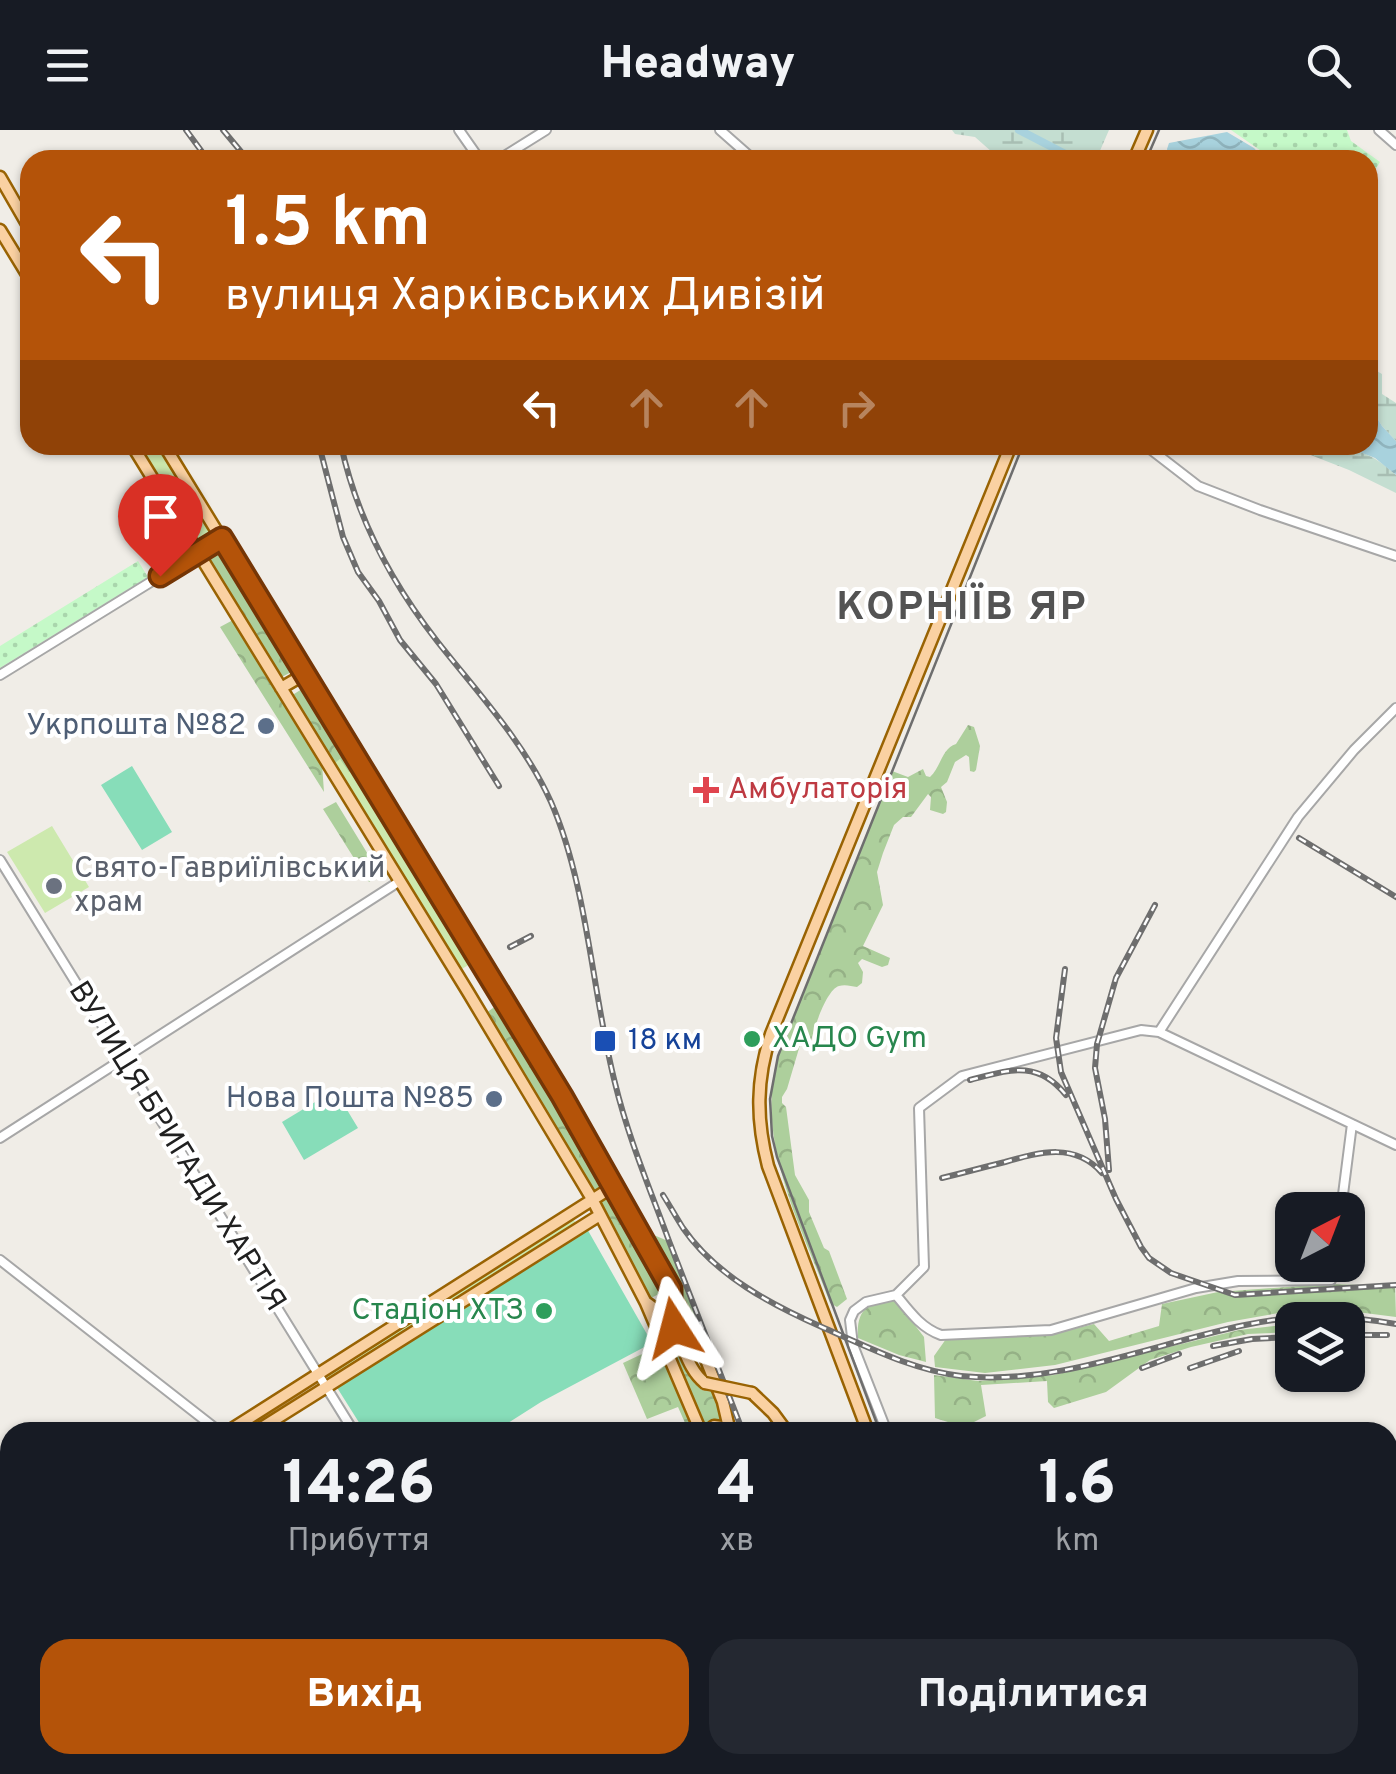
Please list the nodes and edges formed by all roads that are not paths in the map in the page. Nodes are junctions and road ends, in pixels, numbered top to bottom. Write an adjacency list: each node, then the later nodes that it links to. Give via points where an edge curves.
1 (546, 130): 5 (street)
2 (720, 130): 6 (street)
3 (1379, 130): 4 (street)
4 (1396, 145)
5 (514, 150)
6 (743, 150)
7 (0, 178): 8 (main road)
8 (4, 196): 9 (main road)
9 (20, 216)
10 (0, 230): 11 (main road)
11 (20, 262)
12 (138, 455): 17 (main road)
13 (170, 455): 16 (main road)
14 (1007, 455): 49 (main road, via 771,1034 759,1082 768,1166)
15 (1158, 455): 18 (street, via 1198,486)
16 (222, 538): 17 (street); 19 (main road)
17 (198, 553): 20 (street); 21 (main road)
18 (1396, 556)
19 (305, 674): 21 (main road); 30 (main road)
20 (0, 675)
21 (282, 688): 24 (main road)
22 (1396, 708): 25 (street, via 1298,818)
23 (0, 860): 26 (street, ВУЛИЦЯ БРИГАДИ ХАРТІЯ)
24 (400, 881): 26 (street); 32 (main road)
25 (1160, 1032): 27 (street); 37 (street, via 1141,1030 962,1076 920,1108 926,1262)
26 (122, 1059): 28 (street); 40 (street, ВУЛИЦЯ БРИГАДИ ХАРТІЯ)
27 (1352, 1124): 29 (street); 31 (street)
28 (0, 1138)
29 (1396, 1145)
30 (614, 1186): 32 (main road); 36 (main road)
31 (1343, 1192)
32 (592, 1199): 33 (main road); 40 (main road)
33 (600, 1215): 38 (main road); 41 (main road)
34 (0, 1260): 42 (street)
35 (1275, 1281): 37 (street, via 1196,1288 1051,1330 941,1335)
36 (671, 1289): 38 (main road); 39 (main road); 47 (main road, via 709,1362)
37 (896, 1295): 50 (street, via 862,1305 850,1324)
38 (646, 1303): 39 (main road); 46 (main road)
39 (674, 1328): 48 (main road, bridge, via 705,1383 752,1394)
40 (317, 1375): 41 (street, ВУЛИЦЯ БРИГАДИ ХАРТІЯ); 43 (main road)
41 (326, 1388): 44 (main road); 45 (street, ВУЛИЦЯ БРИГАДИ ХАРТІЯ)
42 (211, 1422)
43 (240, 1422)
44 (270, 1422)
45 (348, 1422)
46 (700, 1422)
47 (728, 1422)
48 (779, 1422)
49 (864, 1422)
50 (884, 1422)

